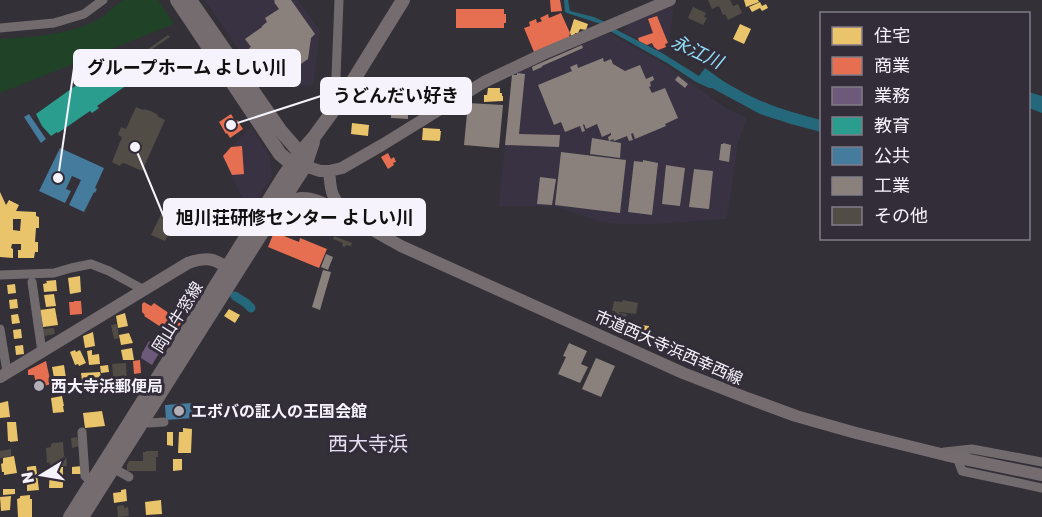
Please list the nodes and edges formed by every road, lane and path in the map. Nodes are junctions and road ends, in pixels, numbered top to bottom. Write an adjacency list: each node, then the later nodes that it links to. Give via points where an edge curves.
1 (103, 0): 7 (street, via 84,14 54,23)
2 (177, 0): 9 (main road, via 280,154)
3 (190, 0): 9 (main road, via 280,130)
4 (339, 0): 8 (street, via 336,77)
5 (403, 0): 8 (main road, 岡山牛窓線)
6 (670, 0): 10 (street, via 484,82 382,146)
7 (0, 28)
8 (343, 97): 9 (main road, 岡山牛窓線)
9 (295, 165): 10 (street); 12 (main road, 岡山牛窓線); 13 (main road, 岡山牛窓線)
10 (329, 171): 11 (street, 市道西大寺浜西幸西線, via 333,196)
11 (347, 212): 12 (street, via 304,198 291,200); 23 (street, 市道西大寺浜西幸西線, via 401,246 708,383 840,429)
12 (268, 223): 13 (main road, 岡山牛窓線)
13 (232, 271): 16 (street, via 220,262 200,258); 20 (main road, 岡山牛窓線); 29 (main road, 岡山牛窓線)
14 (0, 275): 16 (street, via 54,273 91,264)
15 (32, 282): 18 (street)
16 (144, 290): 18 (street)
17 (0, 329): 19 (street)
18 (42, 352): 19 (street)
19 (3, 374)
20 (144, 419): 21 (street, via 149,423); 26 (main road, 岡山牛窓線)
21 (164, 422)
22 (82, 432): 29 (street, via 85,476)
23 (939, 453): 24 (street, 市道西大寺浜西幸西線); 25 (street, via 972,449)
24 (957, 457): 27 (street, 市道西大寺浜西幸西線); 30 (street, via 962,471)
25 (1042, 462)
26 (113, 468): 28 (street); 32 (main road, 岡山牛窓線)
27 (1042, 475)
28 (129, 477)
29 (92, 482): 31 (main road, 岡山牛窓線)
30 (1042, 488)
31 (70, 517)
32 (82, 517)

